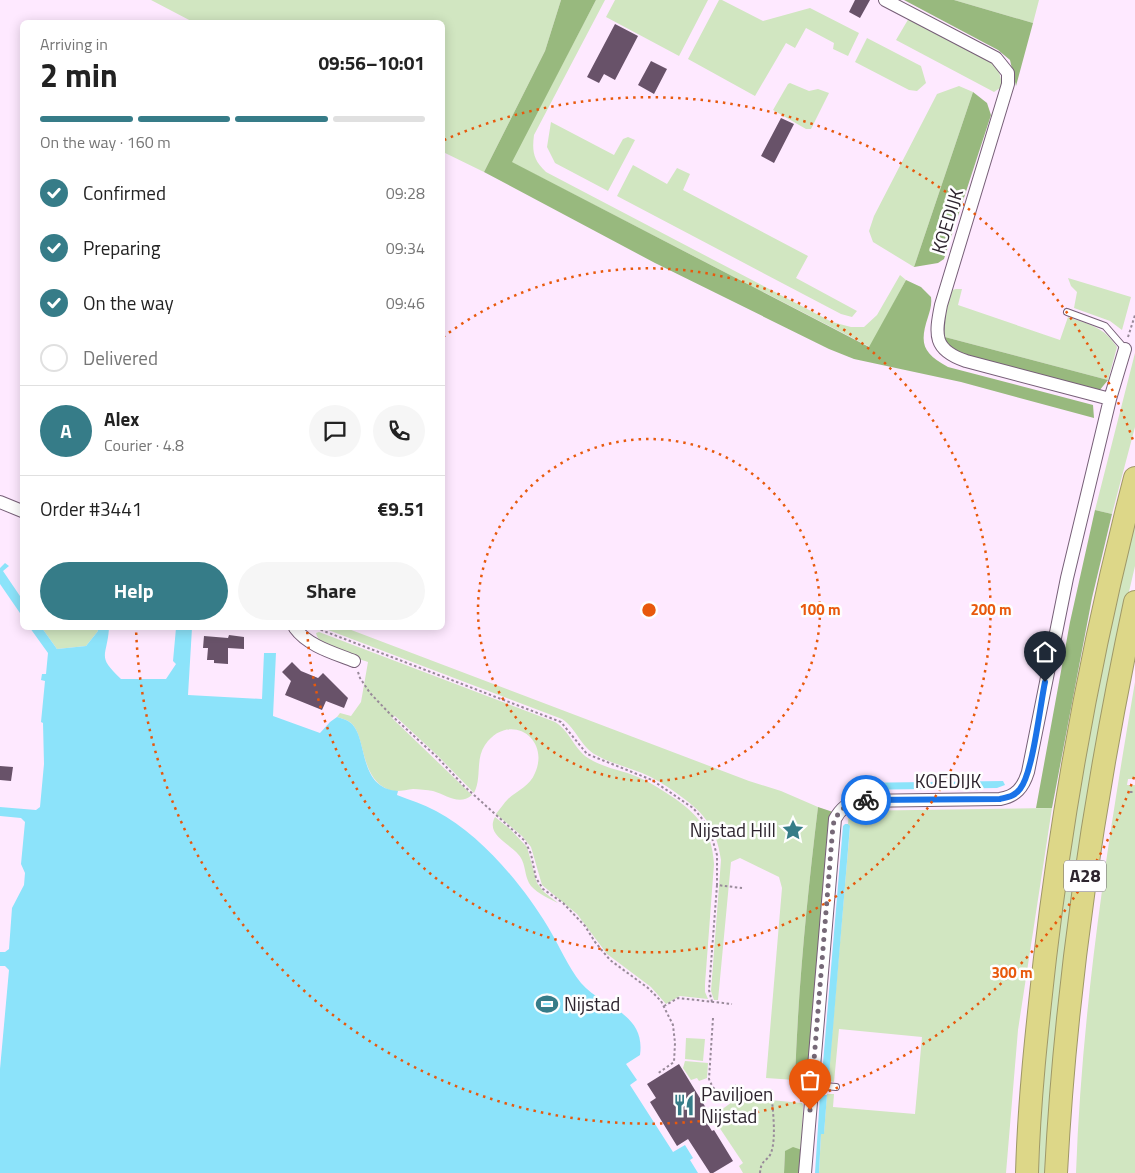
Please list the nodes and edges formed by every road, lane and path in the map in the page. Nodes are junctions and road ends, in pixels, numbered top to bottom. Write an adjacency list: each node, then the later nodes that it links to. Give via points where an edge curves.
1 (885, 0): 5 (street, KOEDIJK, via 996,58 1008,72 1008,84 941,305 937,325 940,344 946,352 960,359)
2 (1067, 312): 4 (lane, via 1105,326)
3 (1135, 315): 4 (path)
4 (1125, 349): 5 (street, KOEDIJK)
5 (1110, 400): 23 (street, KOEDIJK, via 1066,578 1028,772 1022,787 1015,794 1000,799 857,801 847,805 835,818)
6 (1135, 478): 29 (highway, A28, via 1094,652 1067,800 1039,1014)
7 (0, 502): 8 (street)
8 (20, 510)
9 (1135, 602): 26 (highway, A28, via 1088,856 1068,1012)
10 (296, 630): 12 (street, via 324,649)
11 (321, 630): 15 (path, via 550,717 564,725 587,754 663,787 692,808 709,828 717,855)
12 (354, 661): 19 (path, via 370,693 525,841 536,878 543,889 574,915 610,960 648,988)
13 (1130, 792): 14 (path)
14 (1135, 792)
15 (717, 884): 16 (path); 17 (path, via 709,990)
16 (742, 888)
17 (712, 1002): 18 (path); 19 (path, via 678,998)
18 (732, 1004)
19 (664, 1006): 21 (path, via 673,1026 675,1058)
20 (713, 1018): 22 (path, via 709,1078 714,1088 723,1094)
21 (657, 1074)
22 (737, 1085)
23 (812, 1085): 24 (lane); 28 (street, KOEDIJK)
24 (836, 1087)
25 (771, 1088): 27 (path, via 773,1141)
26 (1058, 1166)
27 (760, 1173)
28 (805, 1173)
29 (1027, 1173)

